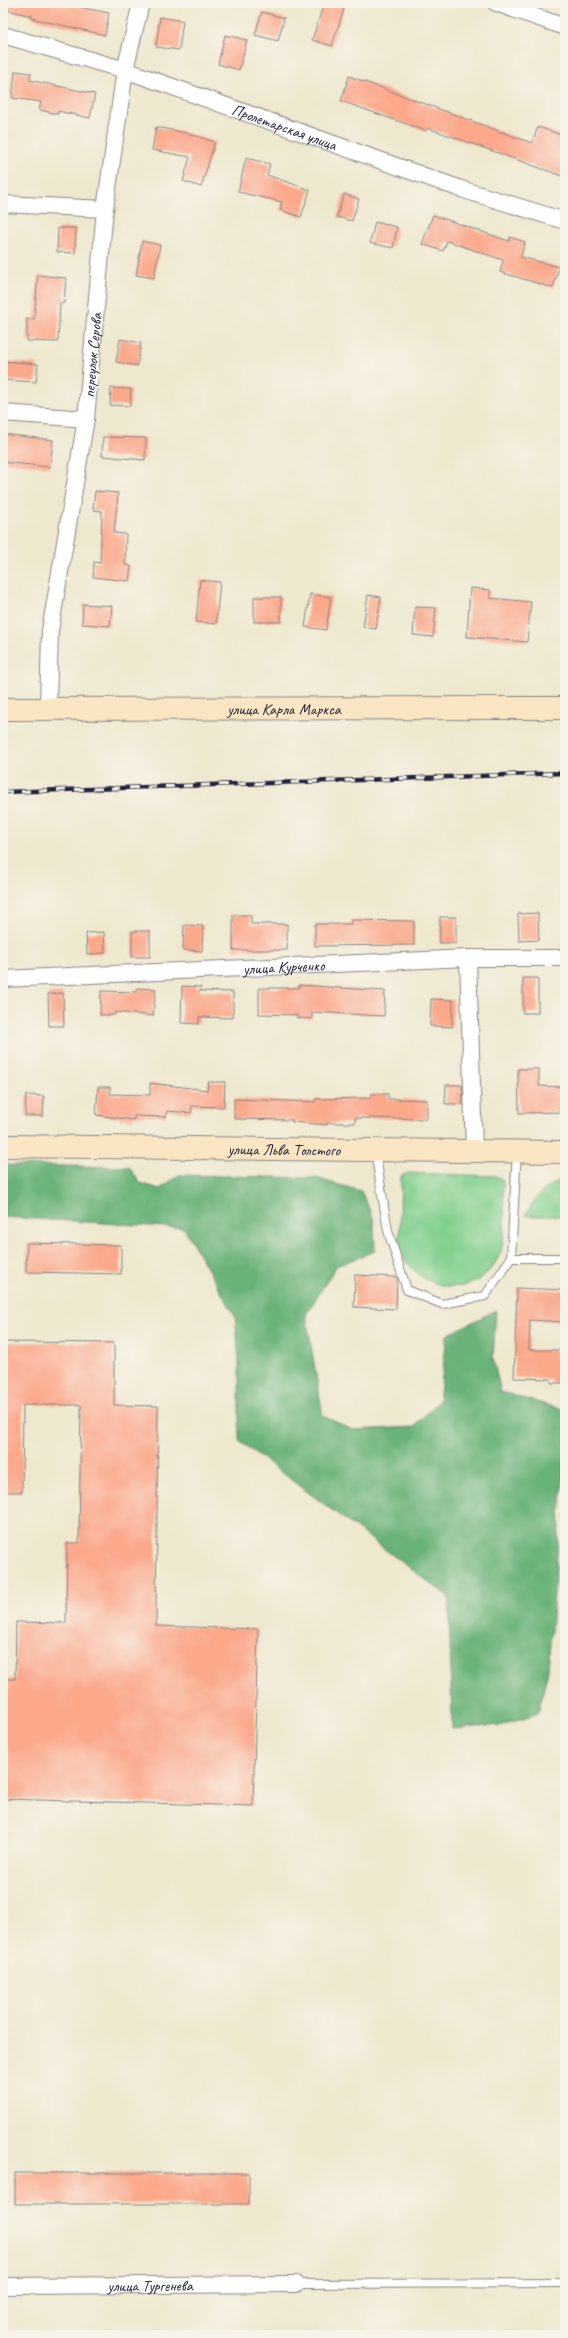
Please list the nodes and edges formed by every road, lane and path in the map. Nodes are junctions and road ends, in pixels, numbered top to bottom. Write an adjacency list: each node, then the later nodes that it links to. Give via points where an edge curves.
1 (141, 3): 5 (street, переулок Серова)
2 (496, 3): 3 (street)
3 (565, 27)
4 (3, 35): 5 (street, Пролетарская улица)
5 (125, 70): 7 (street, переулок Серова); 8 (street, Пролетарская улица, via 464,190)
6 (3, 204): 7 (street)
7 (106, 209): 10 (street, переулок Серова)
8 (565, 221)
9 (3, 413): 10 (street)
10 (86, 419): 12 (street, переулок Серова, via 50,631)
11 (565, 708): 12 (main road, улица Карла Маркса)
12 (48, 709): 13 (main road, улица Карла Маркса)
13 (3, 710)
14 (468, 958): 15 (street, улица Курченко); 16 (street, улица Курченко); 19 (street)
15 (565, 958)
16 (3, 979)
17 (3, 1146): 18 (main road, улица Льва Толстого)
18 (375, 1149): 19 (main road, улица Льва Толстого); 22 (lane, via 388,1231 407,1290 442,1304 485,1296)
19 (474, 1150): 20 (main road, улица Льва Толстого)
20 (517, 1151): 21 (main road, улица Льва Толстого); 22 (lane)
21 (565, 1152)
22 (511, 1258): 23 (lane)
23 (565, 1258)
24 (565, 2283): 25 (lane)
25 (296, 2284): 26 (street, улица Тургенева)
26 (3, 2286)

